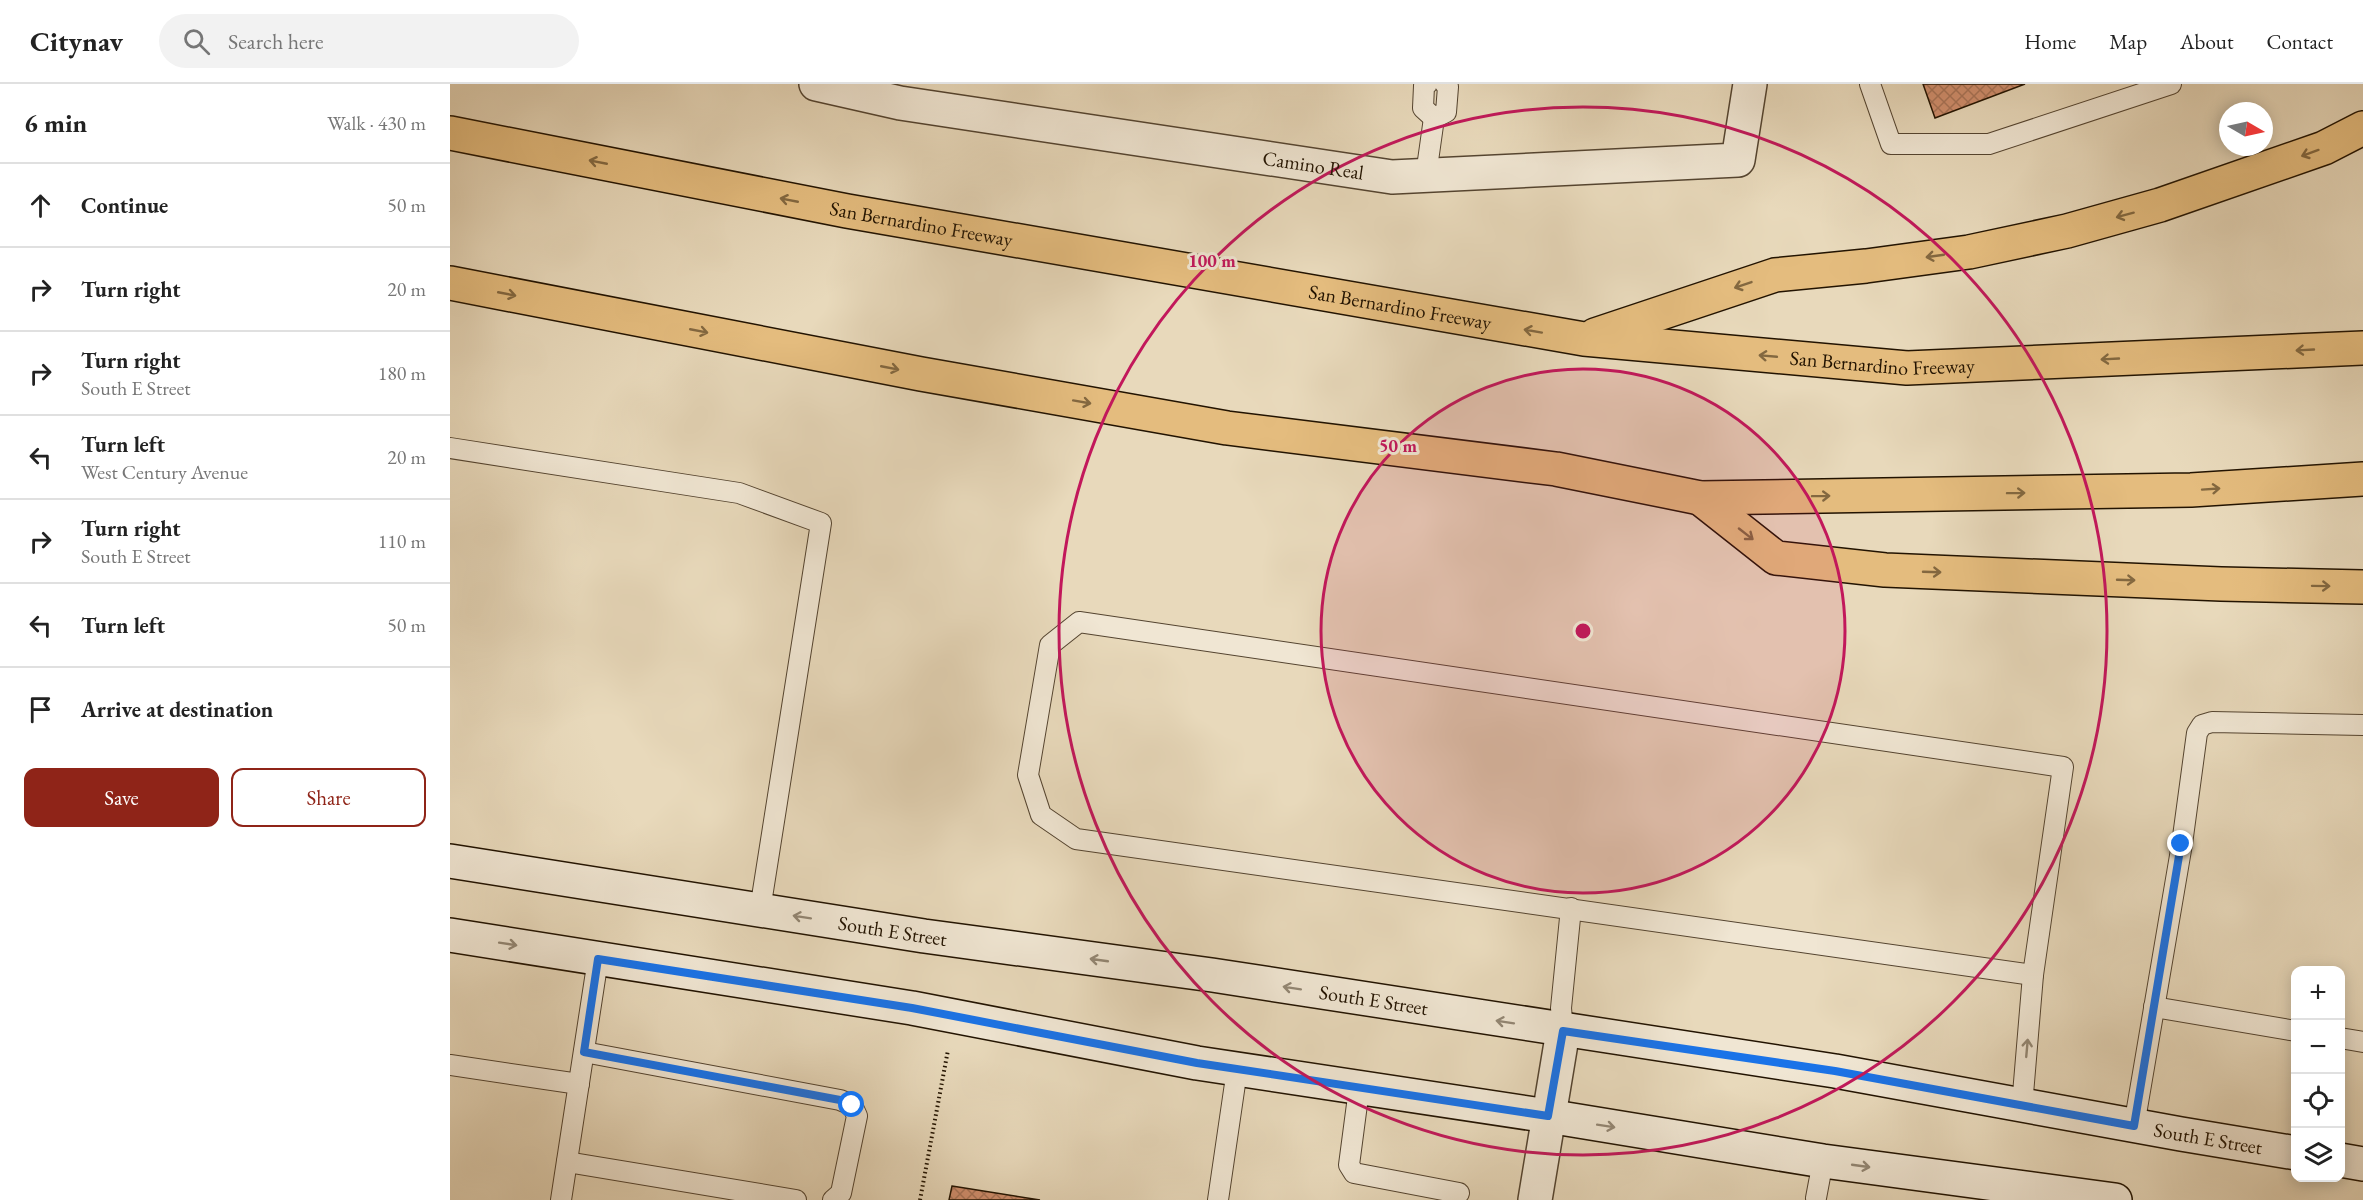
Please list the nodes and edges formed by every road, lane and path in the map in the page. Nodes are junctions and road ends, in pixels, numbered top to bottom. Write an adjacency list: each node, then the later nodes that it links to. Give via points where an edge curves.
1 (816, 84): 7 (main road, Camino Real)
2 (1428, 84): 8 (lane, via 1424,86 1423,108)
3 (1445, 84): 8 (lane, via 1446,112)
4 (1750, 84): 11 (main road, Camino Real, via 1738,160)
5 (1870, 84): 6 (lane, via 1891,144 1989,144)
6 (2171, 84)
7 (902, 93): 11 (main road, Camino Real, via 1392,177)
8 (1434, 118): 11 (lane)
9 (2363, 128): 13 (highway, one-way to 13, via 2324,148 2160,206 1969,252 1774,275)
10 (450, 133): 13 (highway, San Bernardino Freeway, one-way to 10, via 847,211)
11 (1425, 175)
12 (450, 283): 17 (highway, one-way to 17, via 921,374 1227,428 1556,469)
13 (1584, 339): 14 (highway, San Bernardino Freeway, one-way to 13, via 1907,368)
14 (2363, 348)
15 (450, 448): 22 (lane, via 739,493 821,523)
16 (2363, 479): 17 (highway, one-way to 16, via 2190,490)
17 (1700, 498): 18 (highway, one-way to 18, via 1776,558 1885,570)
18 (2363, 587)
19 (2363, 725): 26 (lane, via 2202,725 2197,733)
20 (450, 861): 22 (main road, South E Street)
21 (1571, 908): 25 (lane); 25 (lane, via 1076,839 1041,815 1028,775 1050,645 1079,622 2063,767); 29 (lane, via 1561,1008)
22 (760, 910): 29 (main road, South E Street, one-way to 22, via 1212,975)
23 (450, 935): 24 (main road, one-way to 24)
24 (598, 959): 27 (main road); 32 (lane)
25 (2033, 975): 37 (lane, one-way to 25)
26 (2154, 1007): 28 (lane); 39 (lane)
27 (954, 1017): 34 (main road); 51 (path)
28 (2291, 1030)
29 (1563, 1031): 37 (main road, South E Street, via 1835,1071); 38 (main road)
30 (2345, 1039): 31 (lane)
31 (2363, 1042)
32 (584, 1052): 35 (lane); 50 (lane, via 852,1105 857,1116 841,1193)
33 (450, 1065): 35 (lane)
34 (1237, 1070): 36 (main road); 52 (lane)
35 (579, 1084): 43 (lane)
36 (1359, 1089): 38 (main road); 45 (lane, via 1349,1165 1354,1173)
37 (2022, 1106): 39 (main road, South E Street)
38 (1548, 1116): 41 (main road, one-way to 41); 53 (main road)
39 (2134, 1126): 40 (main road, South E Street)
40 (2291, 1152)
41 (1823, 1161): 46 (main road, one-way to 46); 47 (lane)
42 (2345, 1161): 44 (main road)
43 (567, 1162): 48 (lane); 49 (lane)
44 (2363, 1164)
45 (1459, 1192)
46 (2058, 1196): 54 (main road)
47 (1816, 1198)
48 (561, 1200)
49 (796, 1200)
50 (833, 1200)
51 (920, 1200)
52 (1218, 1200)
53 (1535, 1200)
54 (2115, 1200)

